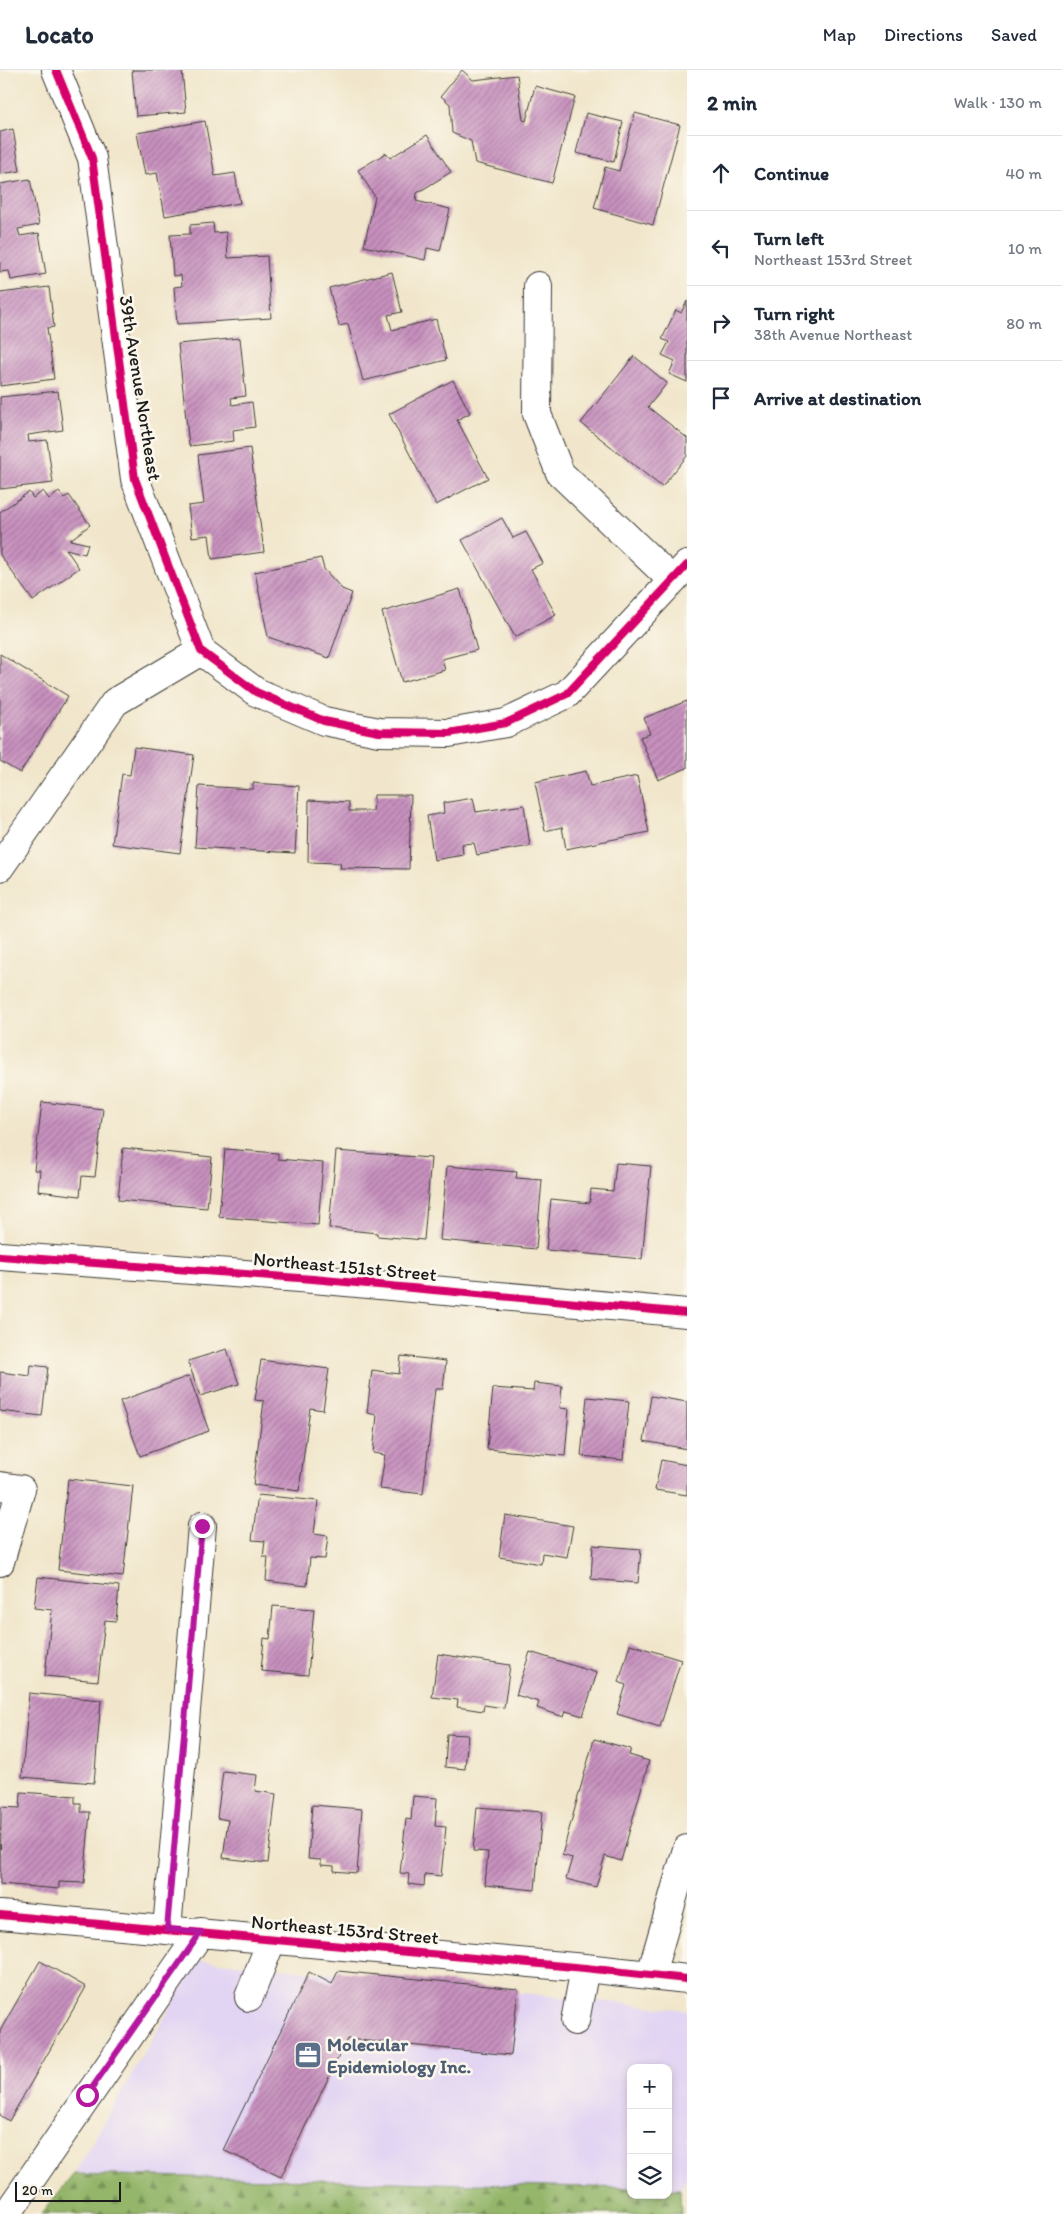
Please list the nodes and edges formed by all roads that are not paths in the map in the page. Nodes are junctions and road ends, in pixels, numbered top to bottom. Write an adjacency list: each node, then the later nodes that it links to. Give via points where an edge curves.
1 (56, 70): 4 (street, 39th Avenue Northeast, via 92,158 135,479)
2 (538, 286): 3 (street, via 537,414 560,473)
3 (680, 572): 4 (street, via 566,694 506,723 449,733 379,732 324,721 256,692)
4 (201, 651): 5 (street, via 115,702)
5 (0, 867)
6 (0, 1256): 7 (street, Northeast 151st Street, via 313,1279)
7 (687, 1313)
8 (0, 1486): 10 (street, via 21,1489)
9 (202, 1526): 13 (street)
10 (0, 1562)
11 (687, 1849): 17 (street)
12 (0, 1916): 13 (street, Northeast 153rd Street)
13 (167, 1929): 14 (street, Northeast 153rd Street)
14 (201, 1932): 15 (street, Northeast 153rd Street); 21 (street)
15 (272, 1939): 16 (street, Northeast 153rd Street); 19 (street)
16 (585, 1968): 17 (street, Northeast 153rd Street); 20 (street)
17 (652, 1974): 18 (street, Northeast 153rd Street)
18 (687, 1979)
19 (249, 1997)
20 (575, 2021)
21 (6, 2214)

